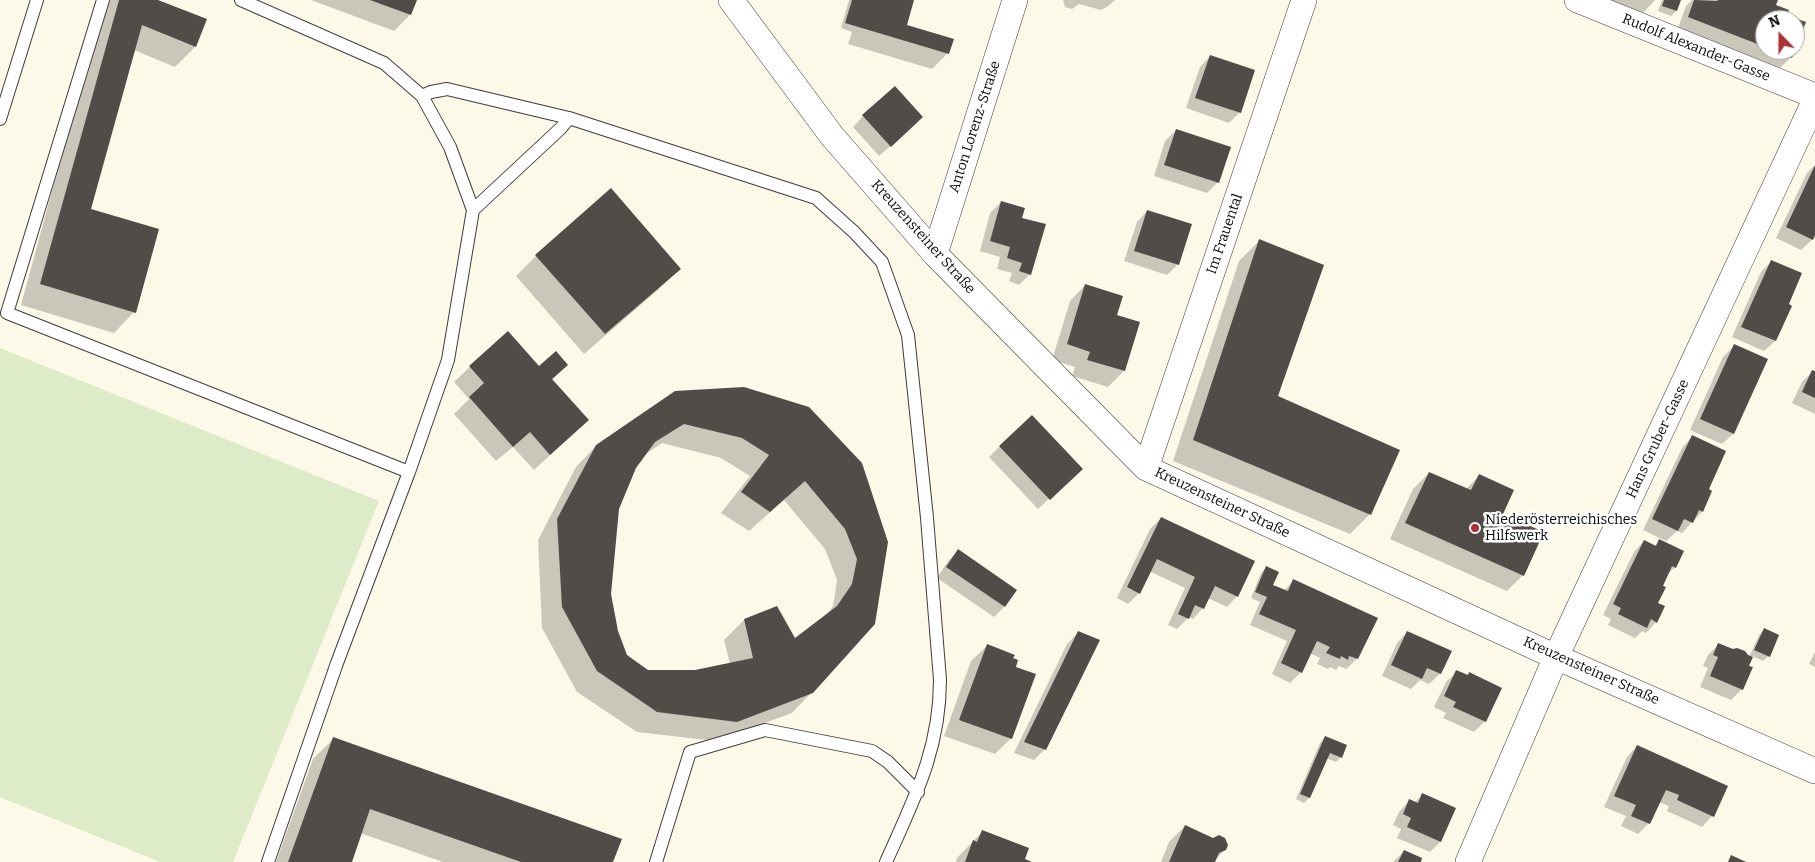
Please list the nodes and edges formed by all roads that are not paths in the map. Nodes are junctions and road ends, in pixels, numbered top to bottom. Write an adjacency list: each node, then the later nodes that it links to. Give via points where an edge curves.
1 (38, 0): 12 (lane)
2 (102, 0): 16 (lane, via 7,313)
3 (241, 0): 8 (lane, via 384,63)
4 (731, 0): 14 (street, Kreuzensteiner Straße, via 832,136)
5 (1015, 0): 14 (street, Anton Lorenz-Straße)
6 (1304, 0): 15 (street, Im Frauental)
7 (1577, 0): 9 (street, Rudolf Alexander-Gasse)
8 (422, 96): 11 (lane, via 447,89); 13 (lane, via 450,147)
9 (1815, 96)
10 (1815, 100): 17 (street, Hans Gruber-Gasse)
11 (569, 118): 13 (lane); 19 (lane, via 816,198 882,262 908,335 940,680 940,703 931,754)
12 (0, 119)
13 (473, 210): 16 (lane, via 448,360)
14 (935, 254): 15 (street, Kreuzensteiner Straße)
15 (1146, 468): 17 (street, Kreuzensteiner Straße)
16 (409, 472): 20 (lane, via 337,663)
17 (1556, 656): 18 (street, Kreuzensteiner Straße); 23 (street, Hans Gruber-Gasse)
18 (1815, 771)
19 (918, 792): 21 (lane, via 872,750 765,730 690,752); 22 (lane)
20 (268, 862)
21 (656, 862)
22 (886, 862)
23 (1468, 862)

